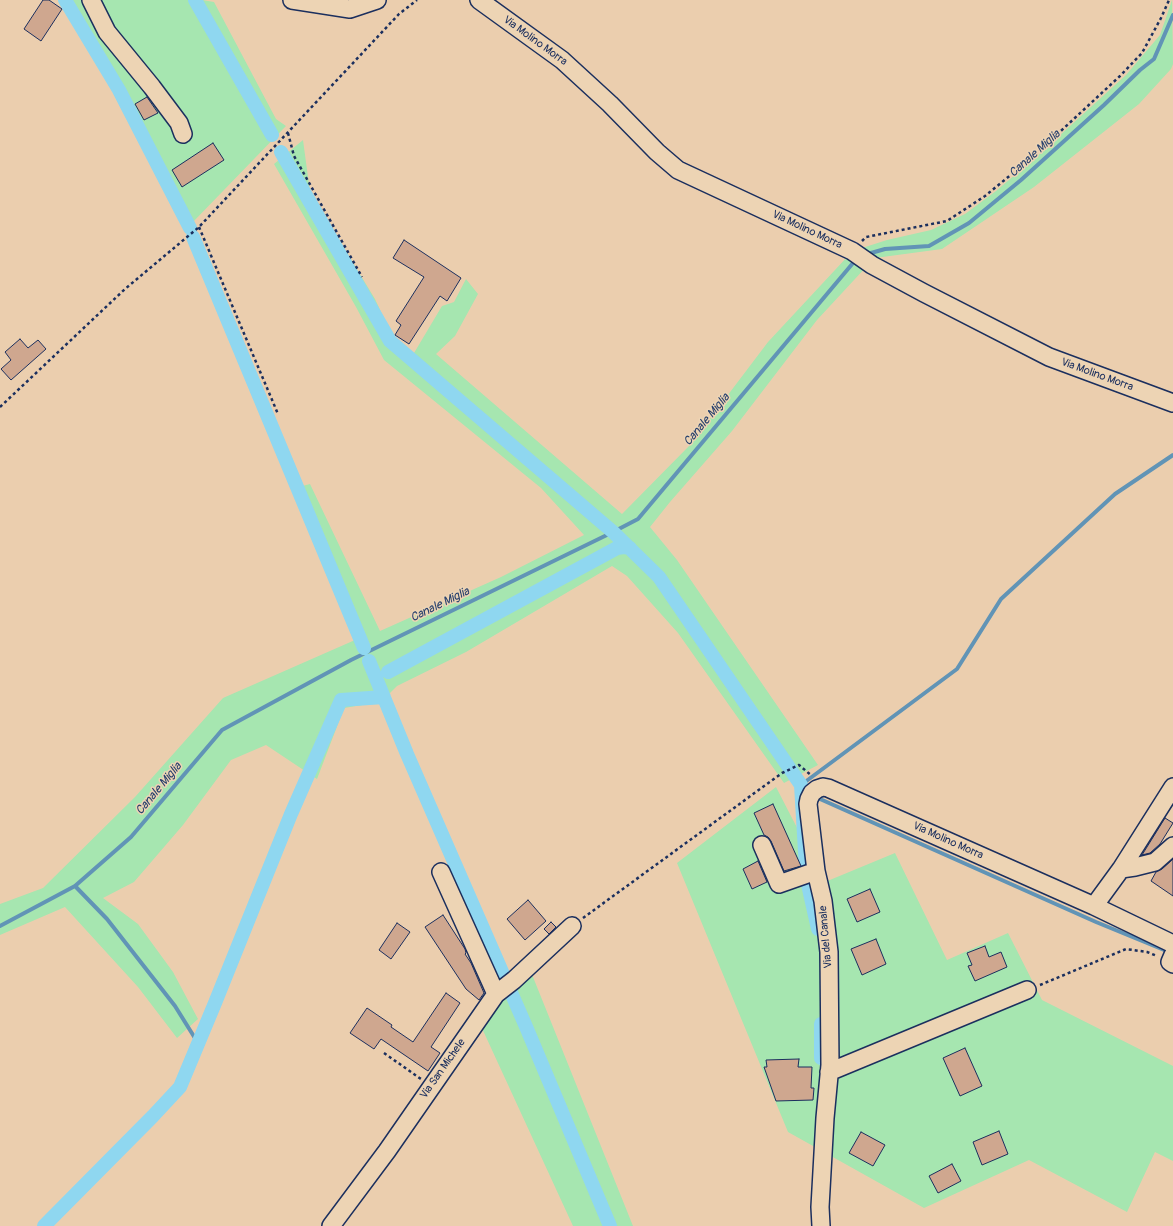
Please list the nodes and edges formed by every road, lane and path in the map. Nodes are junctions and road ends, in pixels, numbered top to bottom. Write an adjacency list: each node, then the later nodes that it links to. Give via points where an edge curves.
1 (91, 0): 9 (street, via 107,32 152,87 179,123)
2 (292, 0): 7 (street)
3 (377, 0): 7 (street, via 350,9)
4 (417, 0): 8 (path, via 399,14)
5 (479, 0): 11 (street, Via Molino Morra, via 562,60 610,104 656,152 678,170)
6 (1168, 0): 11 (path, via 1142,52 1129,67 1035,155 985,196 947,220 866,236)
7 (312, 1)
8 (288, 133): 10 (path); 12 (path, via 294,156)
9 (184, 134)
10 (199, 227): 14 (path, via 124,289); 15 (path)
11 (852, 251): 13 (street, Via Molino Morra, via 872,265 924,293 1049,357)
12 (362, 277)
13 (1173, 403)
14 (0, 407)
15 (278, 414)
16 (809, 772): 25 (path, via 799,765 782,773)
17 (1171, 798): 21 (street)
18 (808, 804): 22 (street, Via del Canale); 24 (street, Via Molino Morra, via 812,793 817,789 828,788)
19 (762, 845): 22 (street, via 779,884)
20 (1173, 846): 21 (street, via 1155,862)
21 (1121, 869): 24 (street)
22 (816, 871): 31 (street, Via del Canale, via 823,901 829,952)
23 (441, 872): 28 (street)
24 (1094, 906): 26 (street, Via Molino Morra)
25 (572, 926): 28 (street, Via San Michele)
26 (1173, 944)
27 (1172, 960): 29 (path, via 1126,949)
28 (504, 987): 32 (street, Via San Michele)
29 (1027, 990): 31 (street)
30 (384, 1053): 32 (path)
31 (829, 1072): 34 (street, Via del Canale)
32 (431, 1087): 33 (street, Via San Michele)
33 (331, 1226)
34 (821, 1226)

